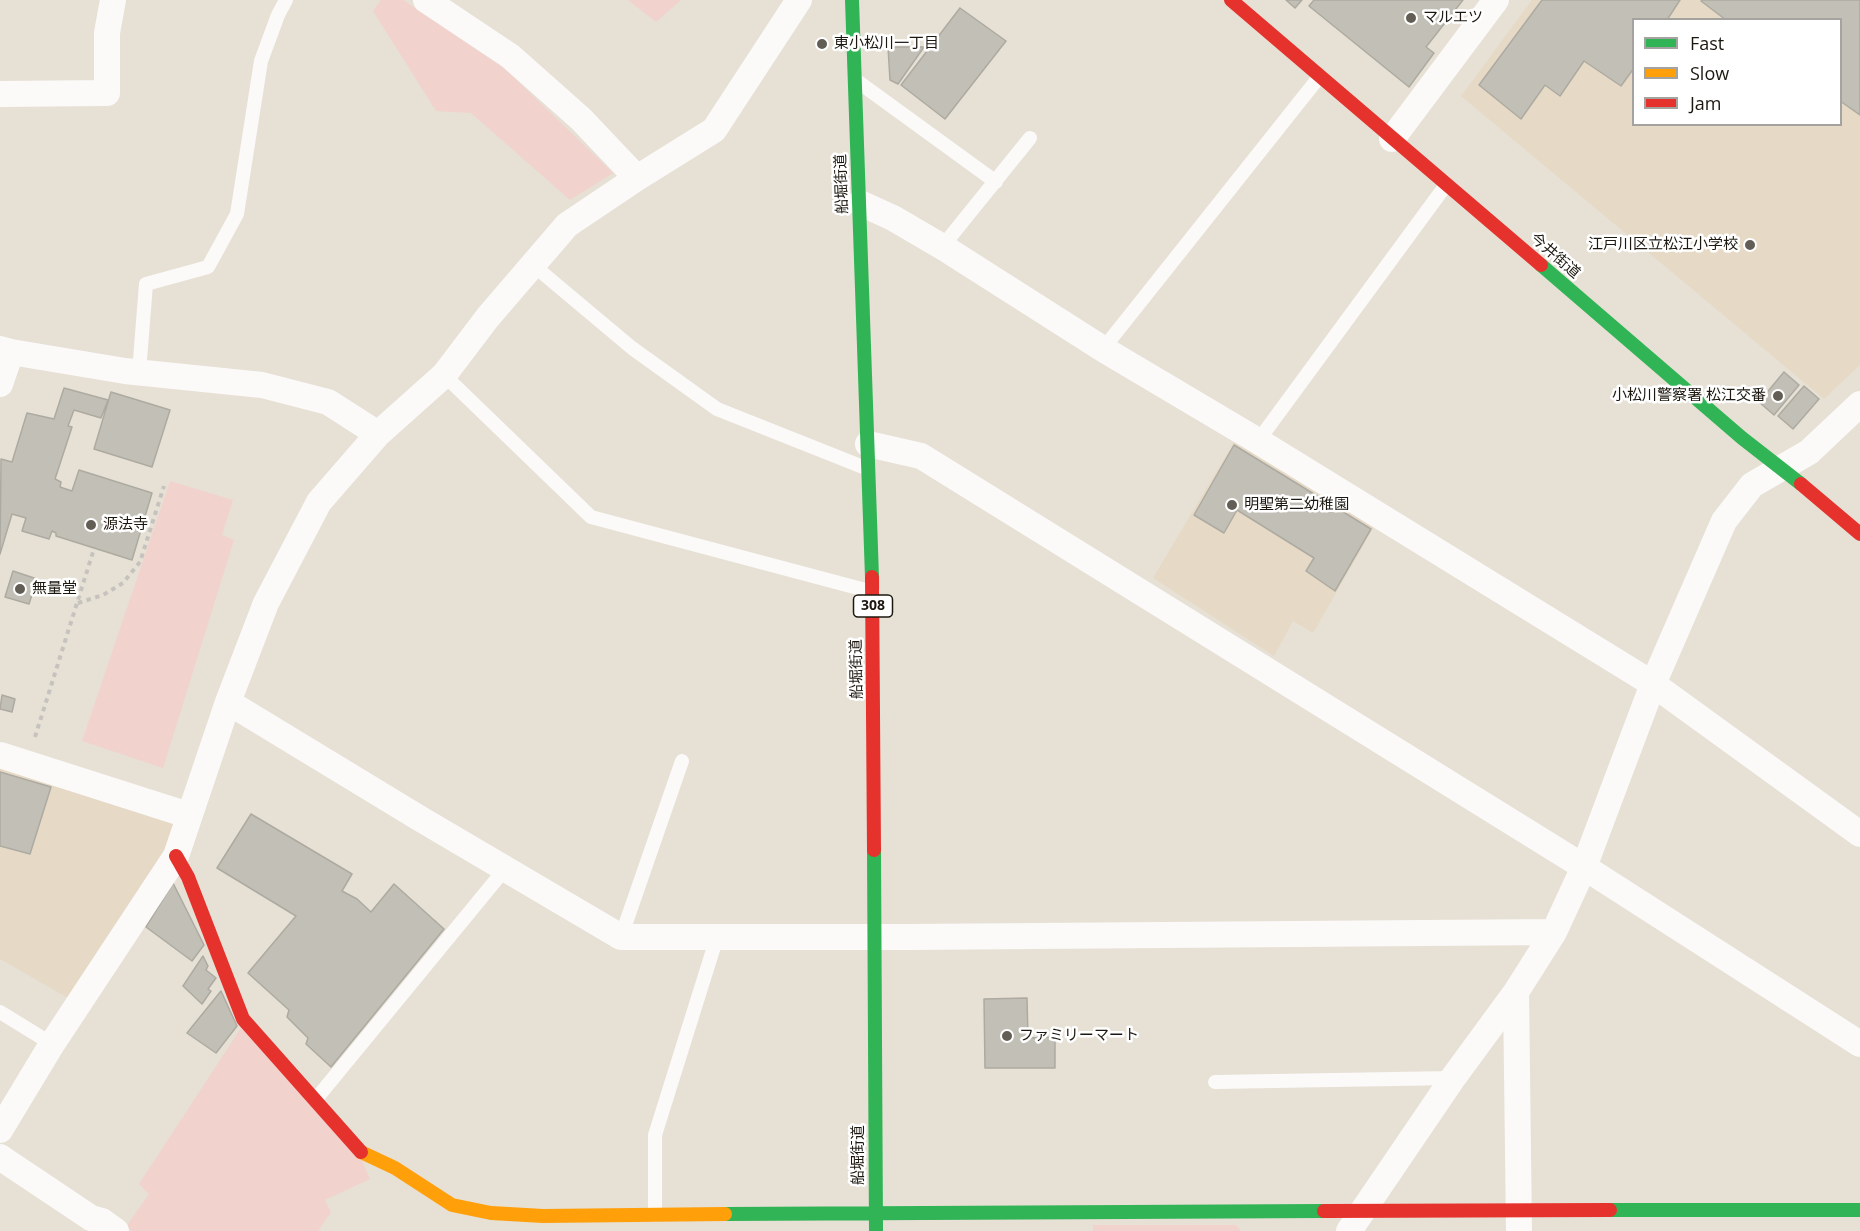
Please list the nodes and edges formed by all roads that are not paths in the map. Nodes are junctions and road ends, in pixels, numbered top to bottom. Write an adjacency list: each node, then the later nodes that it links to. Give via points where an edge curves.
1 (113, 0): 10 (street, via 106,33 106,93)
2 (286, 0): 21 (lane, via 261,61 237,214 208,267 146,284)
3 (426, 0): 13 (street, via 510,56 581,119)
4 (799, 0): 13 (street, via 714,130)
5 (852, 0): 9 (street, 船堀街道 / 308)
6 (1231, 0): 8 (street, 今井街道)
7 (1496, 0): 12 (street)
8 (1320, 76): 12 (street, 今井街道); 19 (lane)
9 (855, 80): 14 (lane); 16 (street, 船堀街道 / 308)
10 (0, 94)
11 (1030, 138): 14 (lane)
12 (1392, 139): 15 (street, 今井街道)
13 (637, 178): 18 (street, via 567,225)
14 (996, 182): 17 (lane)
15 (1446, 185): 26 (lane); 28 (street, 今井街道)
16 (860, 203): 17 (street); 27 (street, 船堀街道 / 308)
17 (942, 247): 19 (street)
18 (533, 265): 22 (street); 29 (lane, via 632,348 717,410)
19 (1103, 349): 26 (street)
20 (6, 350): 21 (street); 23 (street)
21 (139, 372): 25 (street, via 262,385 328,402)
22 (444, 375): 25 (street); 31 (lane, via 591,517)
23 (0, 384)
24 (1860, 404): 28 (street, via 1809,452)
25 (378, 434): 33 (street, via 319,502 266,603)
26 (1258, 441): 32 (street)
27 (868, 444): 29 (street, 船堀街道 / 308); 39 (street, via 921,456)
28 (1782, 468): 30 (street, 今井街道); 32 (street, via 1752,484 1724,521)
29 (869, 470): 31 (street, 船堀街道 / 308)
30 (1860, 534)
31 (873, 592): 44 (street, 船堀街道 / 308)
32 (1653, 684): 37 (street); 39 (street)
33 (228, 702): 36 (street); 40 (street)
34 (0, 755): 36 (street)
35 (682, 761): 42 (lane)
36 (188, 815): 38 (street)
37 (1860, 834)
38 (176, 856): 47 (street); 51 (street, via 188,877 243,1018)
39 (1584, 867): 41 (street); 48 (street)
40 (505, 869): 42 (street); 51 (lane)
41 (1554, 932): 44 (street); 45 (street)
42 (621, 937): 43 (street)
43 (717, 937): 44 (street); 56 (lane, via 655,1135)
44 (876, 937): 55 (street, 船堀街道 / 308)
45 (1516, 993): 49 (street); 58 (street)
46 (0, 1011): 47 (lane)
47 (52, 1044): 52 (street)
48 (1860, 1044)
49 (1453, 1078): 50 (lane); 57 (street)
50 (1215, 1082)
51 (316, 1100): 59 (street, via 363,1154 395,1168 452,1205)
52 (0, 1130)
53 (0, 1157): 60 (street)
54 (1860, 1210): 58 (street)
55 (876, 1212): 56 (street); 57 (street); 61 (street, 船堀街道 / 308)
56 (655, 1215): 59 (street)
57 (1356, 1221): 58 (street)
58 (1519, 1221)
59 (546, 1224)
60 (116, 1231)
61 (876, 1231)

